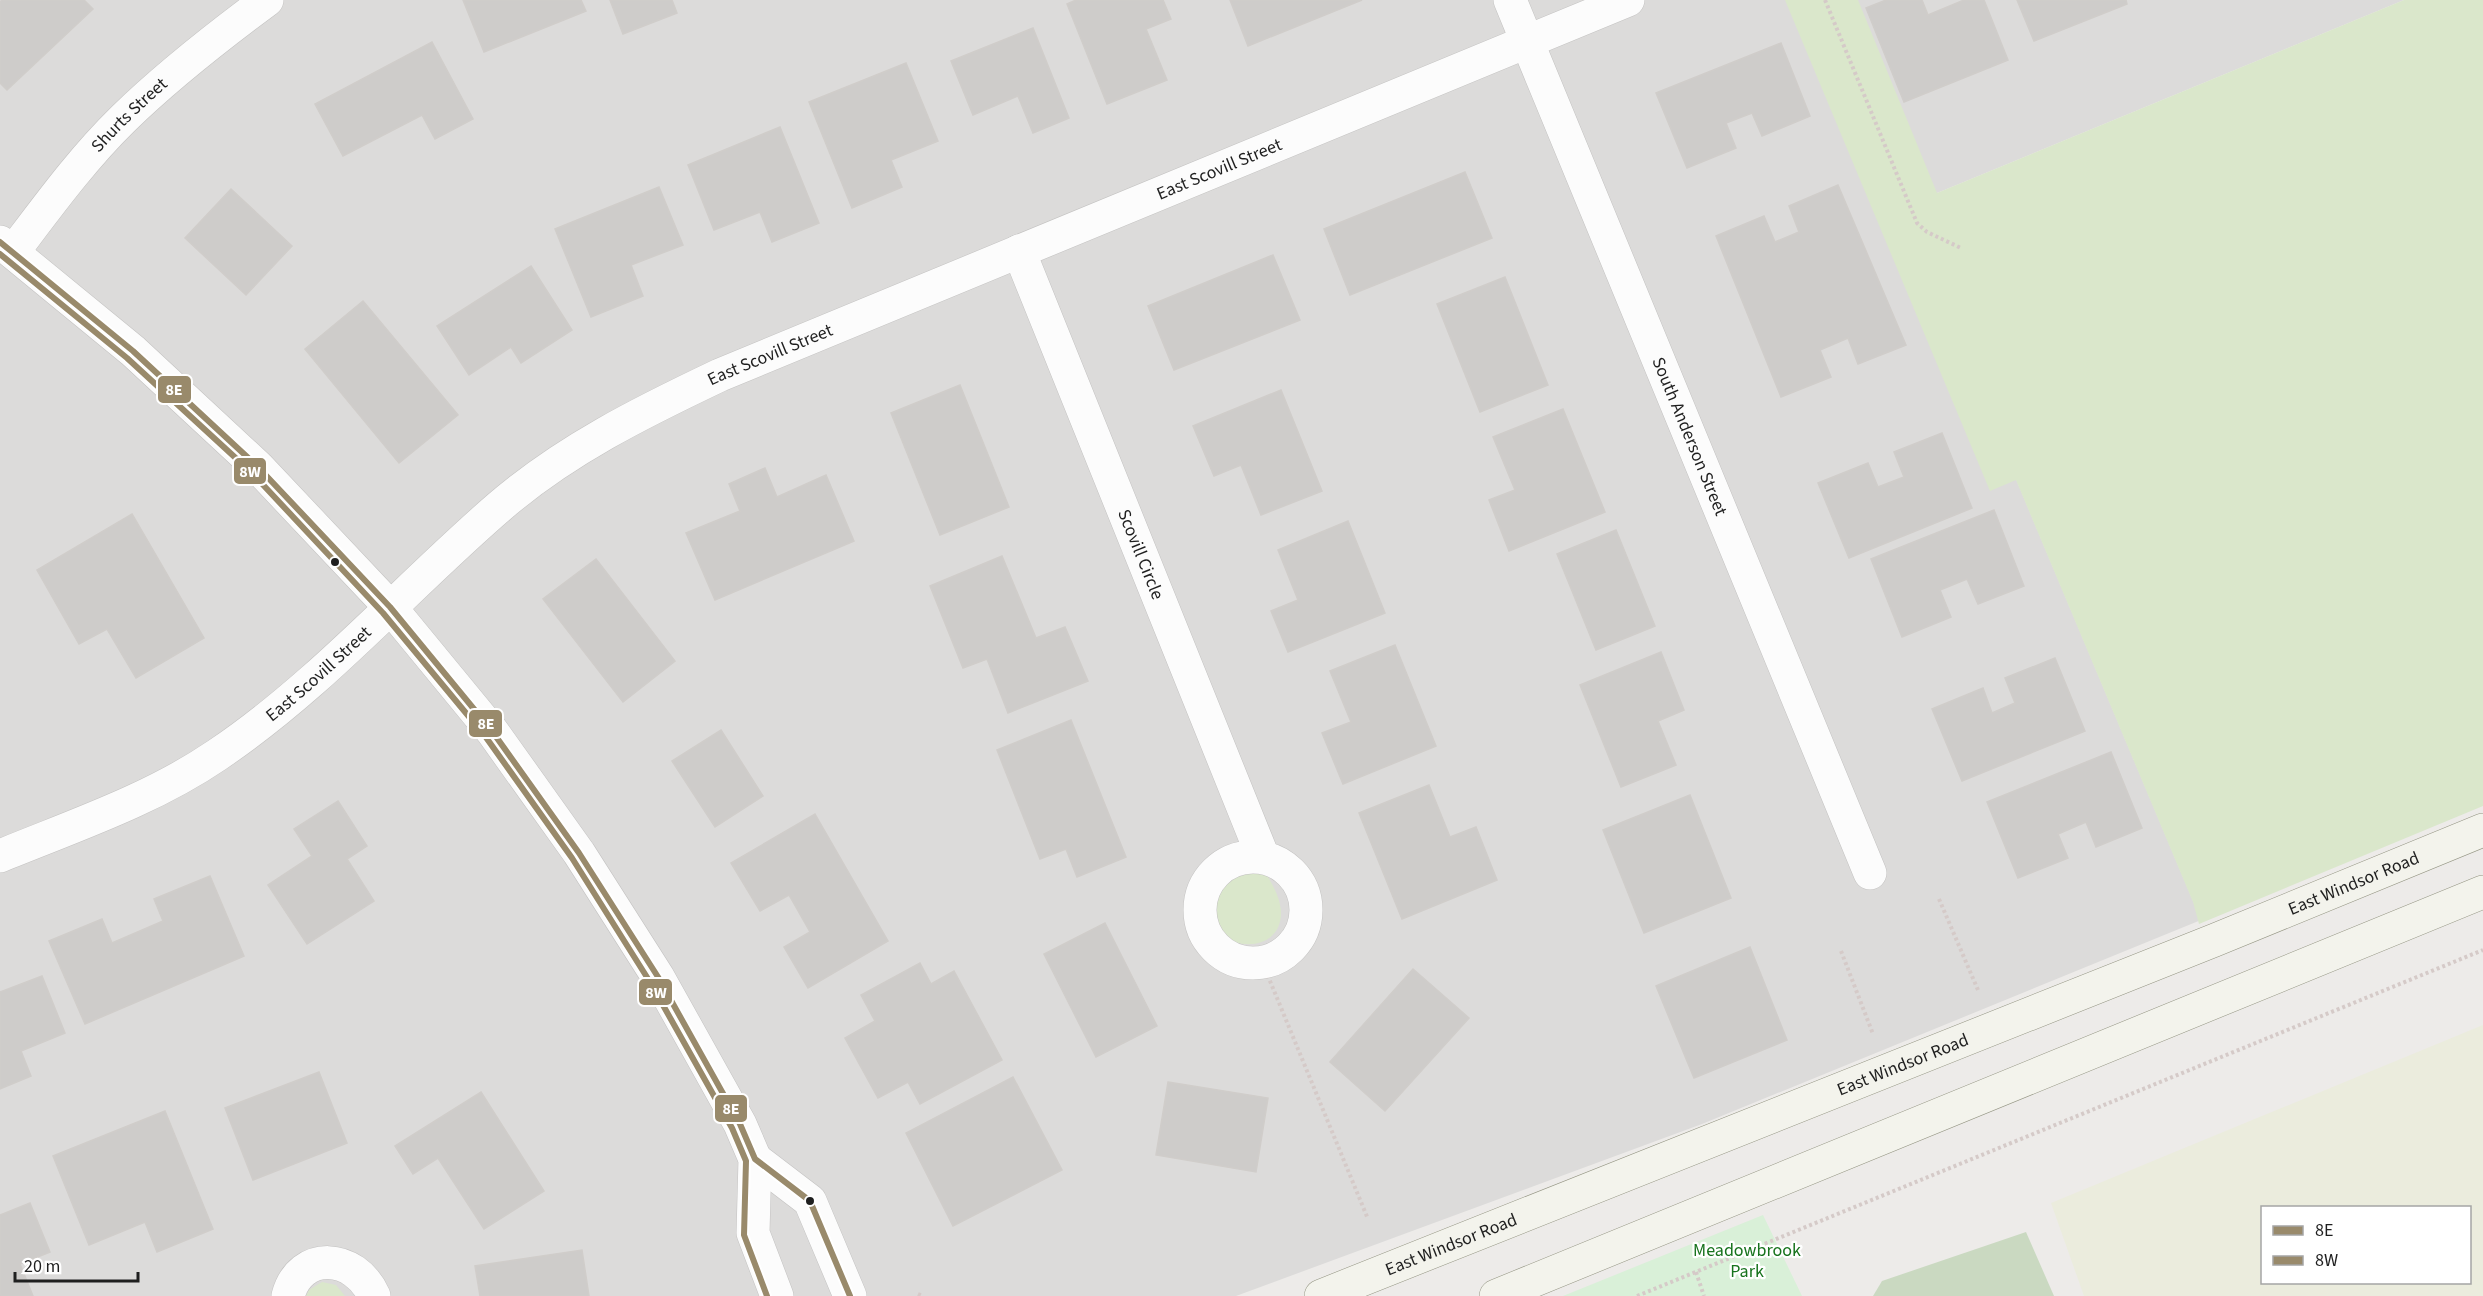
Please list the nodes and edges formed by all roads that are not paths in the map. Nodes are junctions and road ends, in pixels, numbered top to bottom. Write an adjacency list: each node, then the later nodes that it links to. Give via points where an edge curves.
1 (267, 0): 5 (street, Shurts Street, via 200,49 123,119)
2 (1510, 0): 4 (street, South Anderson Street)
3 (1628, 0): 4 (street, East Scovill Street)
4 (1528, 42): 6 (street, East Scovill Street); 11 (street, South Anderson Street)
5 (6, 247): 7 (street, via 133,351 250,459)
6 (1019, 251): 7 (street, East Scovill Street, via 720,375 644,411 572,453 501,506); 10 (street, Scovill Circle)
7 (390, 607): 9 (street, East Scovill Street, via 282,706 216,756 140,798); 13 (street, via 492,731 579,853 658,977 740,1124)
8 (2483, 830): 18 (main road, East Windsor Road)
9 (0, 856)
10 (1263, 857): 10 (street, via 1281,863 1295,876 1304,892 1304,929 1295,945 1281,956 1246,964 1216,949 1200,919 1200,902 1216,872 1230,862)
11 (1870, 873)
12 (2483, 892): 19 (main road)
13 (755, 1159): 16 (street, via 753,1233); 17 (street, via 810,1201)
14 (288, 1296): 15 (street, via 295,1280 305,1271 332,1262 358,1272)
15 (374, 1296)
16 (777, 1296)
17 (850, 1296)
18 (1321, 1296)
19 (1496, 1296)

